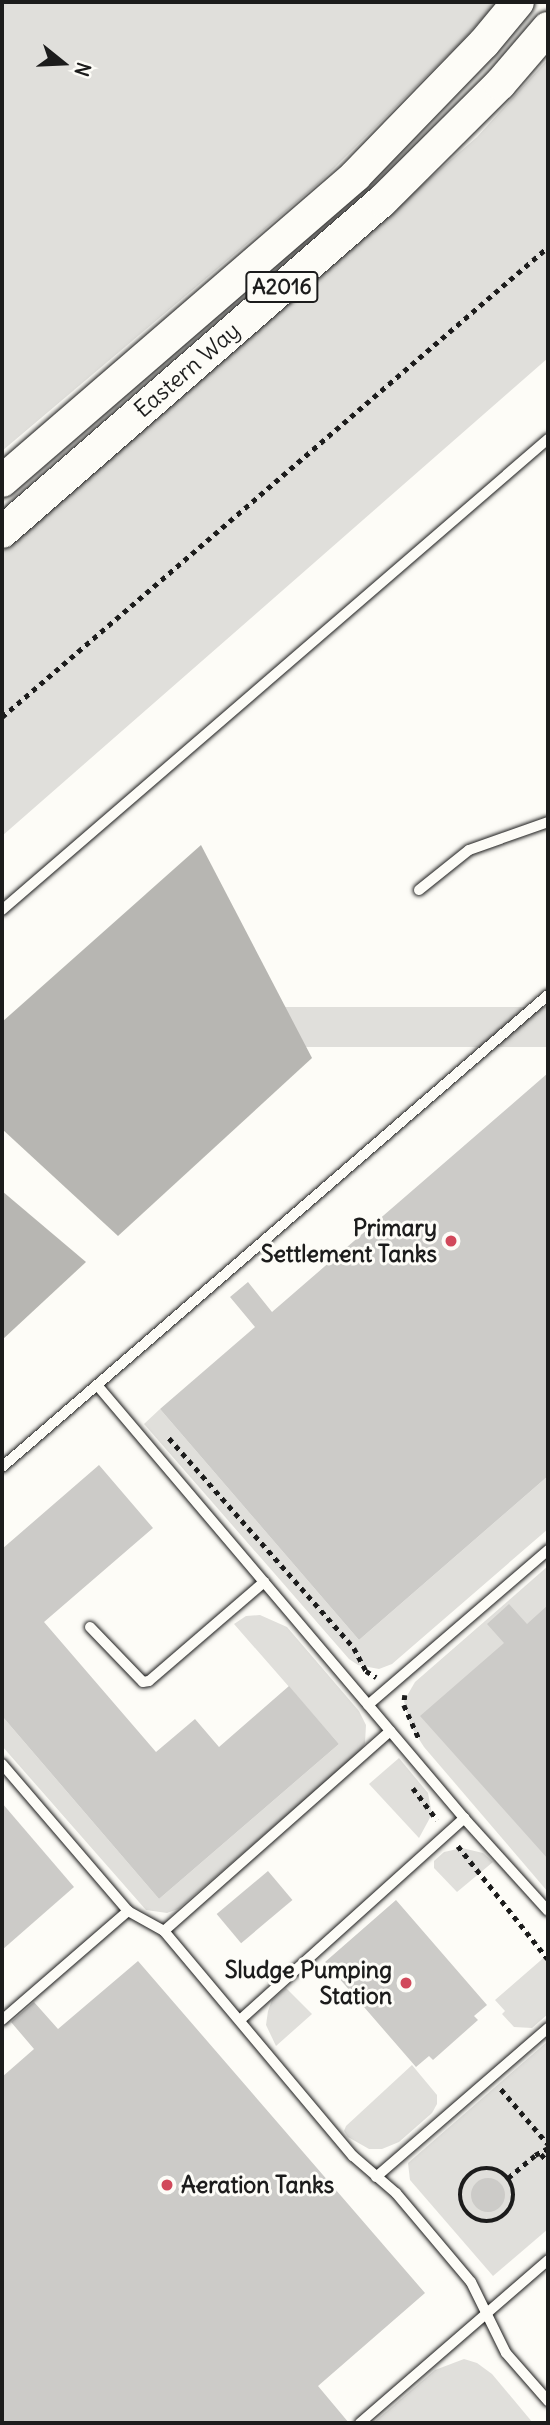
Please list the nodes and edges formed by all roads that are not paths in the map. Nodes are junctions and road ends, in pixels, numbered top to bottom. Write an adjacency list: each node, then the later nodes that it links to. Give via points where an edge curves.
1 (518, 2): 3 (main road, Eastern Way / A2016, via 484,43)
2 (548, 28): 3 (main road, Eastern Way / A2016, via 500,84 382,201)
3 (214, 322): 5 (main road, Eastern Way / A2016); 6 (main road, Eastern Way / A2016)
4 (548, 439): 9 (lane)
5 (2, 481)
6 (2, 532)
7 (548, 822): 8 (lane, via 469,850)
8 (419, 890)
9 (2, 910)
10 (548, 995): 11 (lane)
11 (97, 1385): 12 (lane); 14 (lane)
12 (2, 1467)
13 (548, 1550): 16 (lane)
14 (264, 1582): 15 (lane, via 149,1681 143,1682); 16 (lane)
15 (90, 1628)
16 (368, 1705): 17 (lane)
17 (390, 1731): 19 (lane); 22 (lane)
18 (2, 1764): 21 (lane)
19 (464, 1818): 20 (lane); 24 (lane)
20 (548, 1910)
21 (128, 1911): 22 (lane); 23 (lane)
22 (164, 1931): 24 (lane)
23 (2, 2020)
24 (240, 2021): 26 (lane, via 353,2156)
25 (548, 2028): 26 (lane)
26 (376, 2177): 28 (lane, via 396,2193 471,2282)
27 (548, 2260): 28 (lane)
28 (486, 2315): 29 (lane, via 506,2353); 30 (lane)
29 (548, 2401)
30 (360, 2423)

